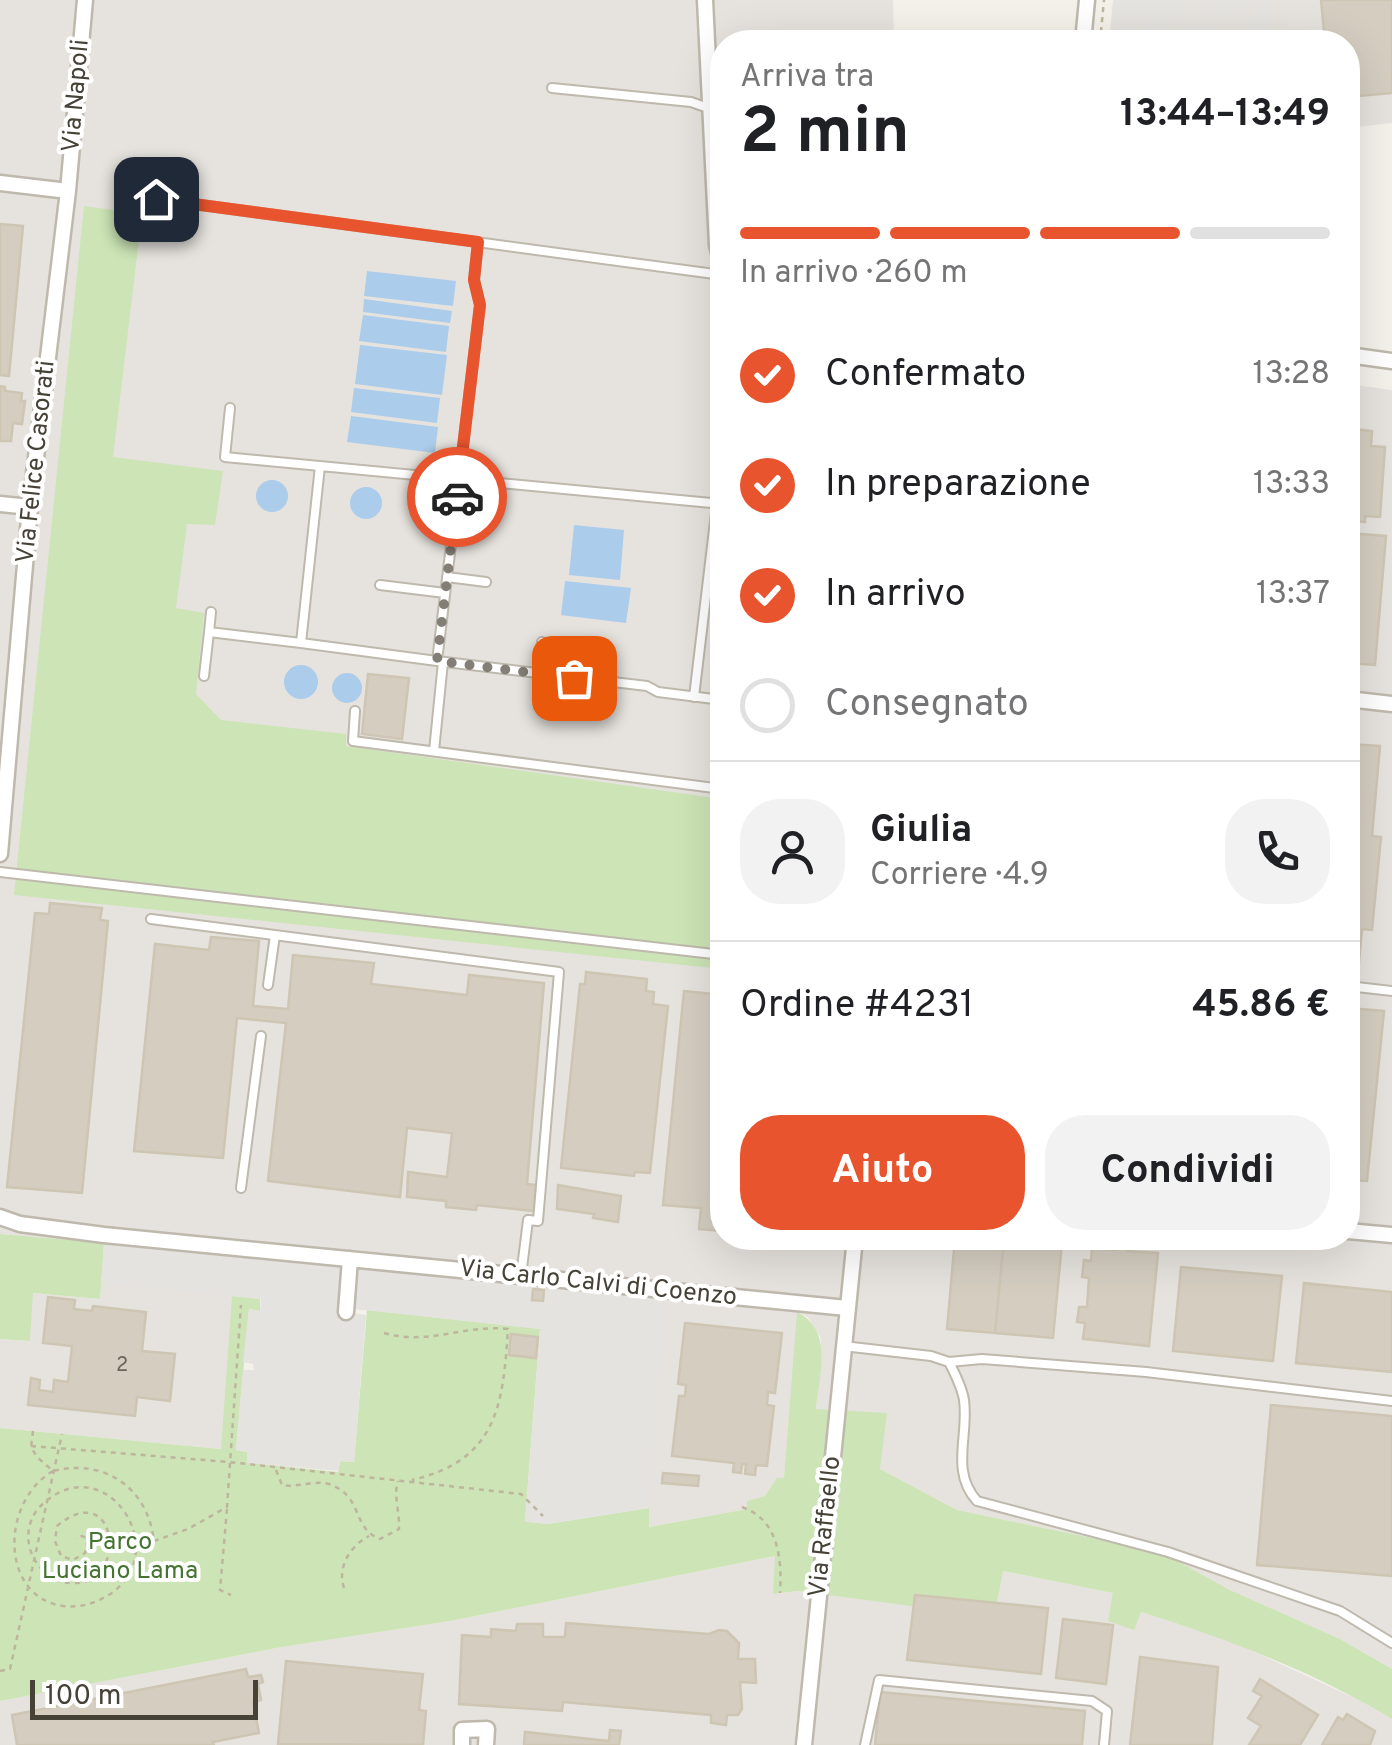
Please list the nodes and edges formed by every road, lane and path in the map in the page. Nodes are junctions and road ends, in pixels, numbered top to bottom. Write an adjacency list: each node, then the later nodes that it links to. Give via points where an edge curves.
1 (86, 0): 11 (street, Via Napoli)
2 (705, 0): 8 (street)
3 (1087, 0): 5 (street)
4 (1104, 0): 6 (path)
5 (1084, 30)
6 (1101, 30)
7 (552, 88): 9 (lane)
8 (710, 91)
9 (710, 109)
10 (0, 183): 11 (street)
11 (68, 191): 22 (street, Via Felice Casorati)
12 (156, 199): 13 (lane)
13 (478, 242): 14 (lane); 19 (lane, via 474,280 480,305)
14 (710, 273)
15 (1360, 357): 16 (street)
16 (1392, 361)
17 (230, 408): 18 (lane, via 225,457)
18 (320, 466): 19 (lane); 31 (lane)
19 (459, 480): 20 (lane); 23 (lane)
20 (710, 503)
21 (0, 504): 22 (street)
22 (30, 507): 41 (street, Via Felice Casorati)
23 (447, 577): 25 (lane); 27 (lane)
24 (710, 578): 35 (lane)
25 (486, 582)
26 (380, 585): 27 (lane)
27 (445, 593): 32 (lane)
28 (211, 612): 29 (lane)
29 (209, 632): 31 (lane); 34 (lane)
30 (542, 642): 33 (lane)
31 (301, 643): 32 (lane)
32 (440, 661): 33 (lane); 40 (lane)
33 (538, 673): 35 (lane)
34 (204, 676)
35 (694, 697): 36 (lane)
36 (710, 699)
37 (1360, 700): 38 (street)
38 (1392, 704)
39 (356, 711): 40 (lane, via 353,741)
40 (434, 751): 42 (lane)
41 (4, 779): 43 (street, Via Felice Casorati)
42 (710, 786)
43 (0, 854)
44 (0, 872): 47 (lane)
45 (152, 919): 46 (lane)
46 (275, 935): 48 (lane); 60 (lane, via 560,972 538,1221 528,1220)
47 (710, 954)
48 (268, 985)
49 (1360, 987): 50 (lane)
50 (1392, 991)
51 (261, 1036): 52 (lane)
52 (241, 1188)
53 (0, 1216): 54 (street, Via Carlo Calvi di Coenzo)
54 (20, 1224): 55 (street, Via Carlo Calvi di Coenzo); 59 (street, Via Carlo Calvi di Coenzo)
55 (0, 1227)
56 (1360, 1231): 57 (street)
57 (1392, 1234)
58 (853, 1250): 62 (street, Via Raffaello)
59 (350, 1259): 60 (street, Via Carlo Calvi di Coenzo); 63 (street)
60 (521, 1276): 62 (street, Via Carlo Calvi di Coenzo)
61 (241, 1305): 72 (path)
62 (847, 1308): 65 (street, Via Raffaello)
63 (346, 1312)
64 (384, 1332): 76 (path, via 421,1340 508,1329 493,1424 463,1457)
65 (844, 1346): 66 (lane); 92 (street, Via Raffaello)
66 (949, 1362): 67 (lane, via 1146,1372); 88 (lane, via 964,1401 963,1476 977,1501 1168,1552 1340,1612)
67 (1392, 1401)
68 (33, 1431): 70 (path)
69 (62, 1434): 71 (path)
70 (31, 1446): 71 (path); 74 (path)
71 (58, 1448): 72 (path); 74 (path)
72 (228, 1462): 73 (path); 78 (path)
73 (276, 1468): 75 (path); 81 (path, via 282,1485 326,1483 347,1492)
74 (54, 1471): 77 (path); 78 (path, via 86,1467 118,1477 142,1502 154,1541); 84 (path, via 26,1490 12,1518 10,1552)
75 (398, 1481): 76 (path); 81 (path, via 399,1529 380,1539)
76 (406, 1482): 80 (path, via 522,1494)
77 (47, 1499): 83 (path); 83 (path, via 29,1528); 84 (path, via 78,1488 111,1496 132,1523 135,1556 114,1592 82,1607 48,1603)
78 (227, 1507): 87 (path, via 220,1590)
79 (742, 1507): 86 (path, via 766,1522 776,1542)
80 (543, 1516)
81 (370, 1535): 85 (path, via 342,1567)
82 (76, 1540): 83 (path, via 88,1539 86,1553 73,1560 62,1556 58,1526 72,1514 90,1512 101,1518 112,1547 98,1574 82,1582 44,1574)
83 (34, 1558): 84 (path)
84 (28, 1586): 89 (path, via 10,1669)
85 (344, 1588)
86 (780, 1593)
87 (231, 1595)
88 (1392, 1643)
89 (0, 1671)
90 (462, 1745): 91 (street, via 462,1730 487,1729)
91 (486, 1745)
92 (804, 1745)
93 (866, 1745): 94 (lane, via 880,1680 1092,1701 1107,1710)
94 (1104, 1745)

